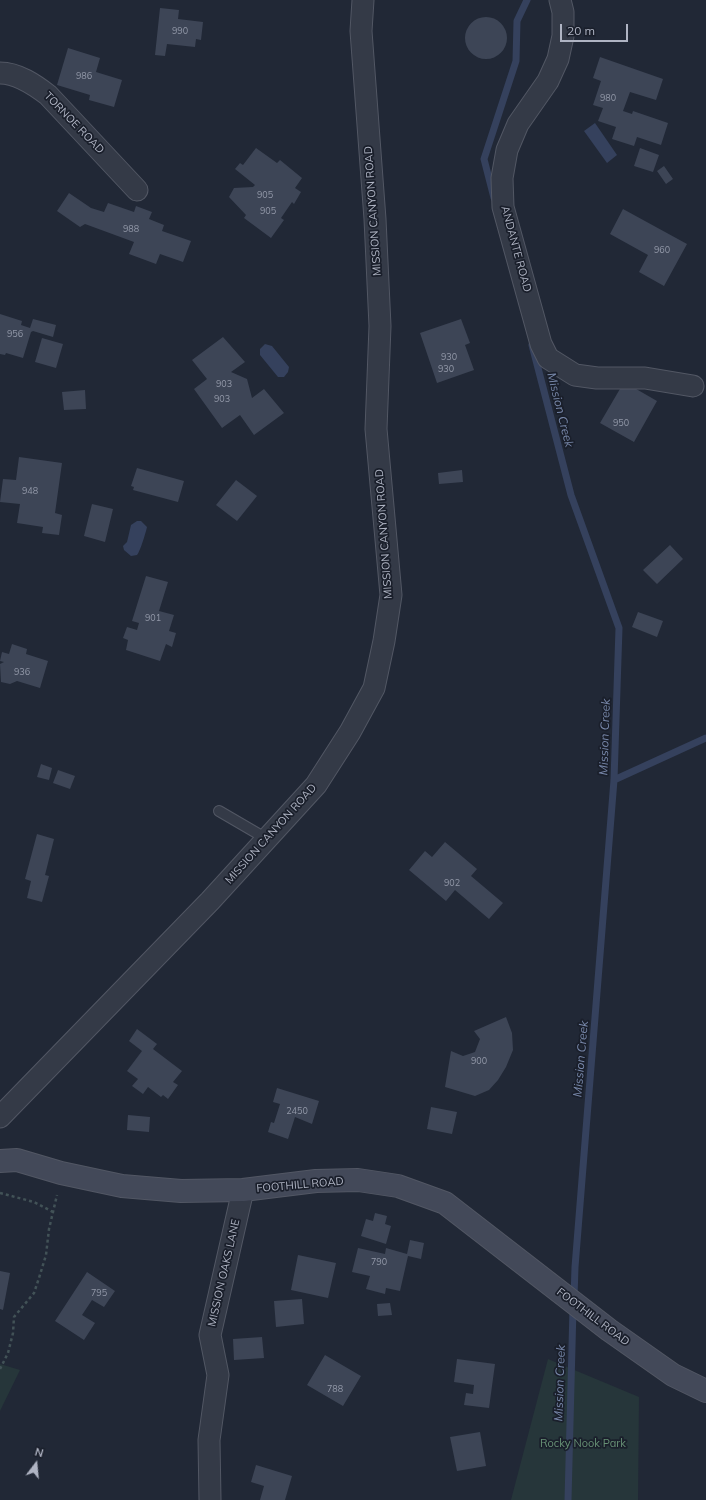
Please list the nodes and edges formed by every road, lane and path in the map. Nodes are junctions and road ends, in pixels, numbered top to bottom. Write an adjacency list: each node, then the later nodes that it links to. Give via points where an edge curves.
1 (363, 0): 7 (street, MISSION CANYON ROAD, via 361,31 380,326 376,429 391,595 374,688 316,785)
2 (560, 0): 5 (street, ANDANTE ROAD, via 563,36 558,59 548,81 518,124 507,150 502,178 503,206 541,344 548,358 575,375 597,378 645,378)
3 (0, 73): 4 (street, TORNOE ROAD, via 21,78 48,95)
4 (137, 190)
5 (693, 386)
6 (219, 811): 7 (lane)
7 (267, 839): 8 (street, MISSION CANYON ROAD)
8 (0, 1117)
9 (0, 1161): 10 (main road, FOOTHILL ROAD, via 17,1160)
10 (62, 1173): 11 (main road, FOOTHILL ROAD, via 122,1186 181,1191); 13 (path)
11 (243, 1190): 15 (main road, FOOTHILL ROAD, via 316,1181 358,1180 398,1186 445,1203 610,1330 673,1375); 16 (street, MISSION OAKS LANE, via 210,1335 218,1375 209,1440)
12 (0, 1193): 13 (path, via 34,1202)
13 (53, 1212): 14 (path, via 46,1255 34,1293 14,1317 8,1353)
14 (0, 1369)
15 (706, 1391)
16 (210, 1500)

